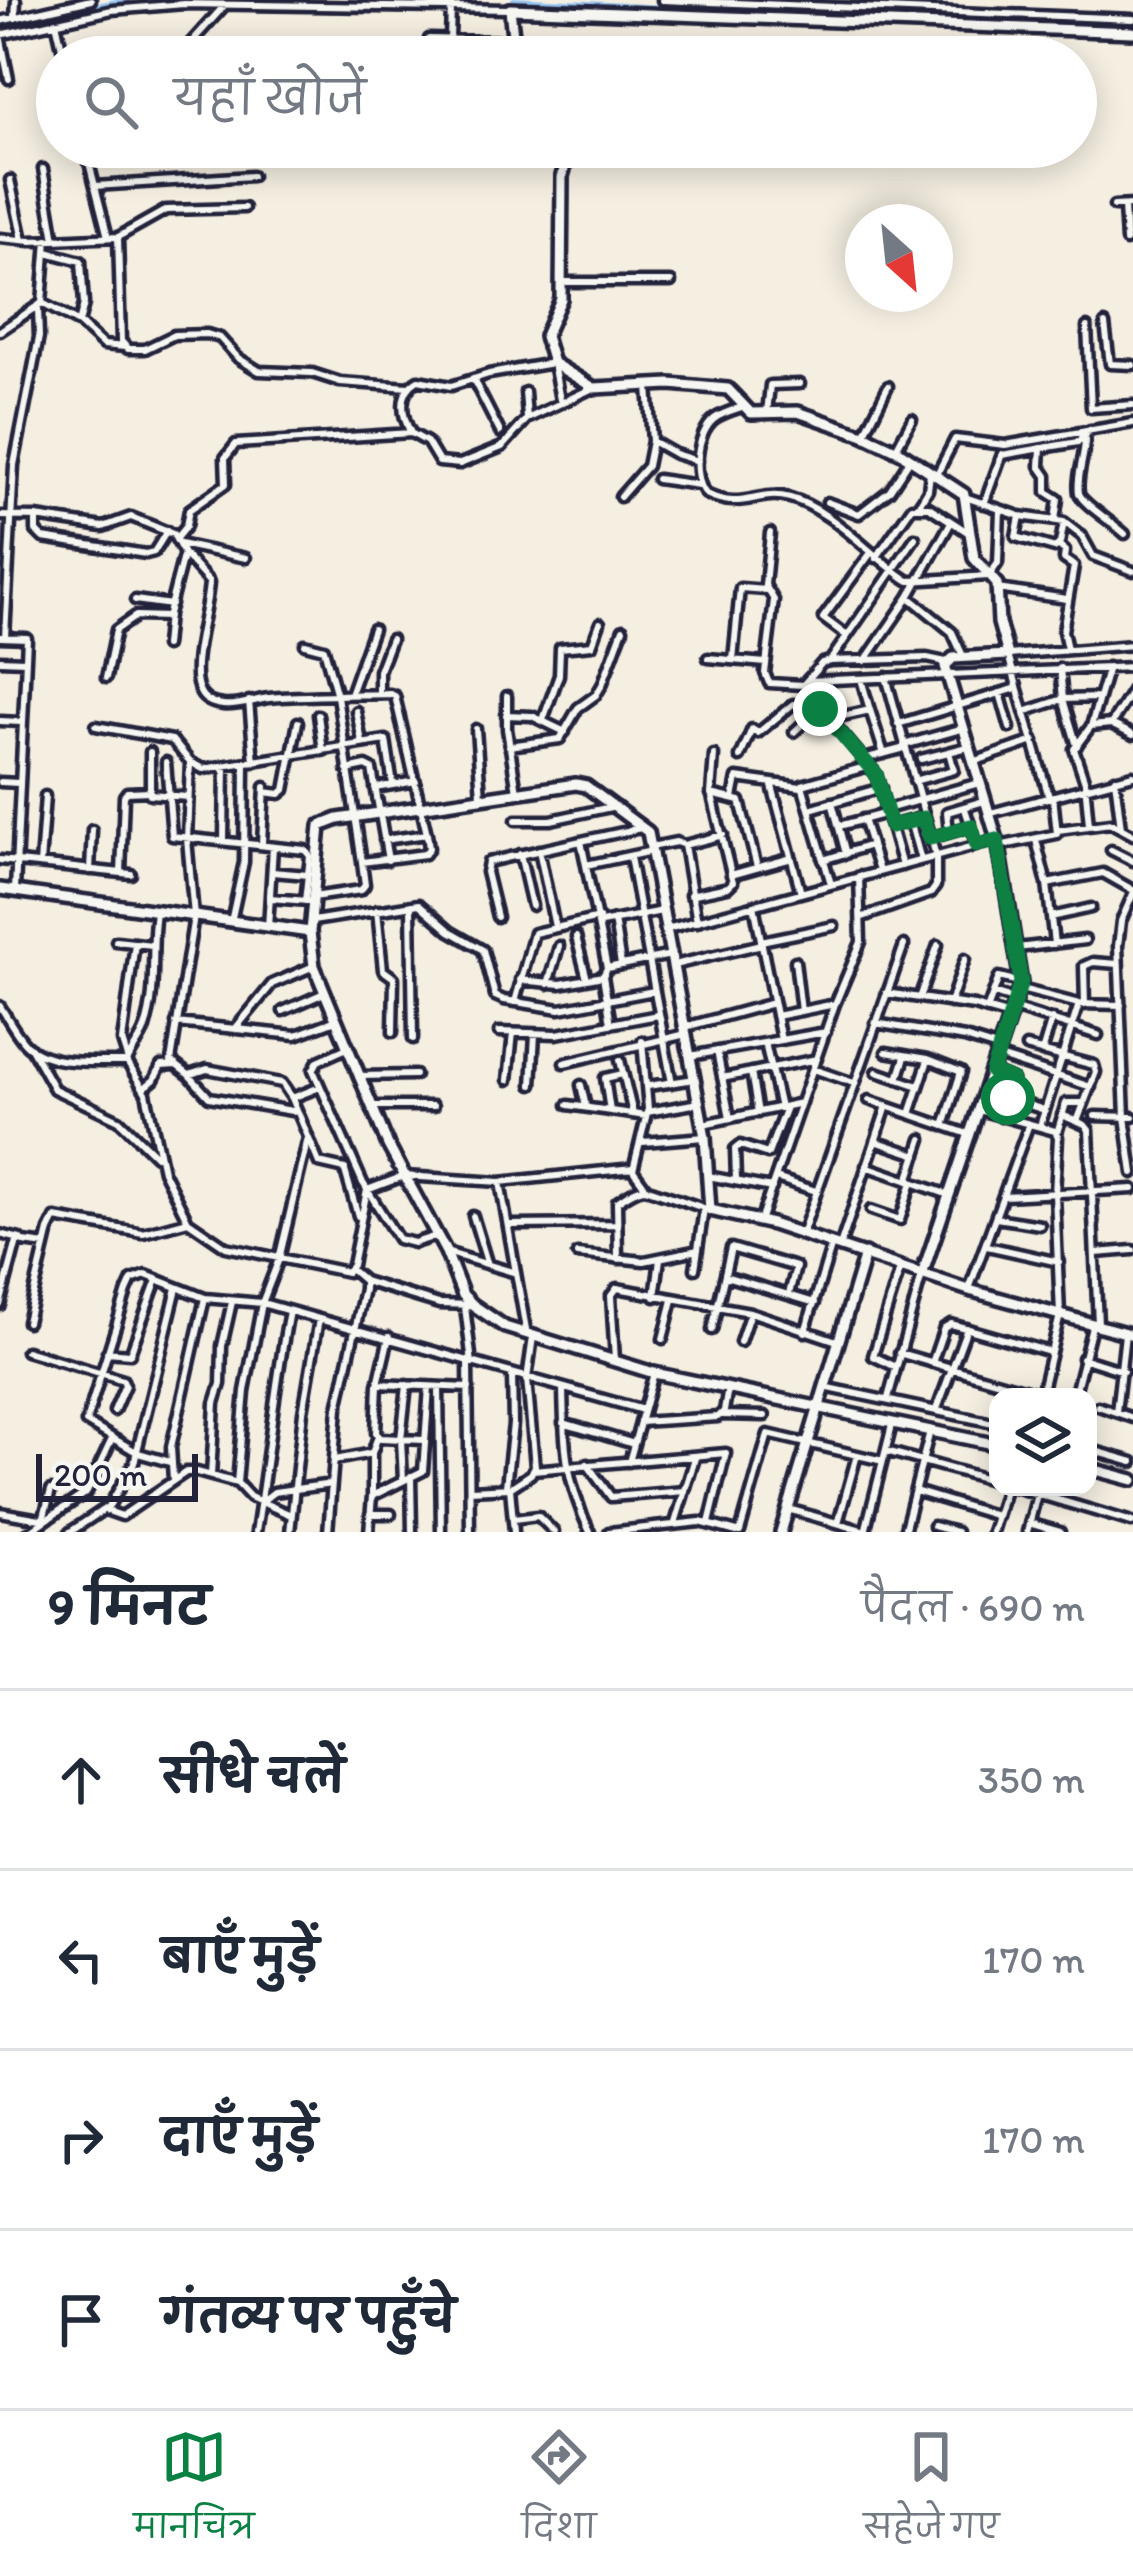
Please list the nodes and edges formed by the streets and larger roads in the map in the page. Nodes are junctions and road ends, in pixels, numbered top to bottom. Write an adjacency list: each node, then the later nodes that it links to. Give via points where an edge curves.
1 (16, 0): 15 (street)
2 (91, 0): 15 (street)
3 (662, 0): 9 (street)
4 (874, 0): 12 (street)
5 (901, 0): 13 (street)
6 (927, 0): 14 (street)
7 (136, 3): 8 (street); 18 (street)
8 (225, 5): 10 (street); 22 (street)
9 (848, 5): 12 (street)
10 (452, 8): 11 (street); 23 (street)
11 (510, 9): 19 (street); 24 (street)
12 (874, 10): 13 (street)
13 (902, 10): 14 (street)
14 (928, 11): 16 (street)
15 (15, 18): 17 (street)
16 (1133, 19)
17 (0, 21)
18 (56, 22): 20 (street); 21 (street)
19 (1133, 32)
20 (0, 35): 25 (street)
21 (59, 36)
22 (197, 36)
23 (450, 36)
24 (513, 36)
25 (9, 79)
26 (91, 168): 31 (street)
27 (564, 168): 42 (street)
28 (43, 169): 38 (street)
29 (252, 176): 31 (street)
30 (10, 180): 39 (street)
31 (95, 185): 35 (street)
32 (1114, 206): 33 (street)
33 (1129, 206): 40 (street)
34 (244, 208): 36 (street, via 166,210)
35 (108, 237): 36 (street); 38 (street)
36 (118, 237): 49 (street)
37 (0, 238): 39 (street)
38 (51, 240): 39 (street); 41 (street)
39 (23, 241)
40 (1126, 241)
41 (46, 252): 44 (street); 45 (street, via 81,261)
42 (562, 281): 43 (street); 50 (street, via 545,336)
43 (671, 282)
44 (40, 305): 45 (street); 48 (street); 79 (street)
45 (79, 323): 49 (street, via 104,345)
46 (1106, 325): 51 (street, via 1110,364)
47 (1087, 327): 60 (street, via 1091,408)
48 (0, 331)
49 (125, 347): 54 (street, via 207,334 259,371)
50 (554, 363): 52 (street); 57 (street); 59 (street)
51 (1133, 365)
52 (473, 379): 54 (street); 67 (street)
53 (800, 384): 62 (street, via 770,385)
54 (409, 386): 68 (street, via 402,411)
55 (648, 386): 57 (street); 61 (street, via 728,389); 71 (street)
56 (888, 386): 69 (street)
57 (594, 388): 59 (street)
58 (525, 392): 63 (street)
59 (560, 400): 63 (street)
60 (1133, 405)
61 (742, 407): 62 (street); 77 (street, via 711,422)
62 (767, 413): 69 (street, via 798,412)
63 (527, 418): 68 (street, via 502,447 455,465 439,462)
64 (912, 419): 74 (street)
65 (1133, 423): 66 (street)
66 (1090, 430): 70 (street); 72 (street)
67 (500, 432)
68 (411, 434): 100 (street, via 236,444 225,458 226,484 189,510)
69 (864, 435): 74 (street)
70 (1084, 440): 73 (street); 98 (street, via 1079,493)
71 (652, 441): 77 (street); 83 (street, via 647,466)
72 (1005, 445): 75 (street); 80 (street, via 956,439)
73 (1042, 448): 75 (street); 93 (street, via 1040,466 1058,499)
74 (896, 449): 76 (street)
75 (1002, 455): 87 (street)
76 (910, 458): 80 (street); 85 (street, via 890,490 859,514)
77 (698, 461): 82 (street)
78 (0, 466): 79 (street)
79 (14, 467): 91 (street)
80 (934, 472): 84 (street); 86 (street)
81 (657, 479): 82 (street)
82 (699, 485): 105 (street, via 731,503 797,500)
83 (620, 496)
84 (965, 497): 87 (street); 97 (street)
85 (827, 502)
86 (918, 505): 94 (street); 105 (street)
87 (984, 505): 88 (street)
88 (1000, 510): 90 (street); 109 (street, via 998,563)
89 (0, 516): 91 (street)
90 (1020, 516): 93 (street); 101 (street, via 1017,538)
91 (12, 517): 92 (street); 103 (street)
92 (36, 517): 95 (street, via 104,526 131,517); 95 (street, via 43,538 146,554)
93 (1059, 520): 101 (street); 108 (street, via 1093,556)
94 (950, 524): 97 (street); 111 (street)
95 (167, 531): 100 (street)
96 (770, 533): 112 (street)
97 (969, 533): 109 (street, via 974,558)
98 (1125, 534)
99 (915, 538): 107 (street)
100 (178, 540): 104 (street); 106 (street)
101 (1059, 546): 115 (street, via 1074,566)
102 (0, 549): 103 (street)
103 (10, 549): 110 (street)
104 (184, 554): 117 (street); 157 (street, via 209,582 198,689 221,705)
105 (873, 556): 107 (street); 123 (street, via 823,618)
106 (246, 558)
107 (891, 569): 111 (street); 123 (street)
108 (1133, 571)
109 (989, 576): 111 (street); 113 (street)
110 (4, 579): 118 (street)
111 (917, 583): 114 (street)
112 (767, 590): 134 (street, via 740,589); 138 (street, via 774,600)
113 (997, 590): 115 (street); 130 (street)
114 (909, 597): 131 (street, via 952,632); 137 (street)
115 (1067, 599): 129 (street)
116 (135, 600): 117 (street)
117 (170, 605): 119 (street)
118 (3, 609): 124 (street)
119 (168, 617): 128 (street); 145 (street, via 136,616 116,630)
120 (600, 623): 166 (street, via 592,644 560,648)
121 (623, 628): 177 (street, via 602,685)
122 (373, 629): 152 (street)
123 (847, 636): 136 (street)
124 (3, 637): 135 (street, via 27,638)
125 (391, 639): 151 (street)
126 (305, 644): 153 (street, via 327,652)
127 (1133, 645): 129 (street)
128 (165, 646)
129 (1067, 650): 130 (street)
130 (1008, 655): 131 (street); 143 (street)
131 (963, 656): 141 (street)
132 (708, 658): 134 (street)
133 (0, 660): 135 (street)
134 (733, 660): 138 (street)
135 (25, 661): 168 (street)
136 (830, 661): 137 (street); 147 (street)
137 (865, 661): 141 (street, via 927,658)
138 (766, 662): 147 (street, via 769,683)
139 (1108, 667): 140 (street); 142 (street); 155 (street)
140 (1133, 667)
141 (947, 668): 143 (street); 144 (street); 158 (street)
142 (1060, 668): 143 (street); 156 (street)
143 (1012, 673): 148 (street)
144 (886, 677): 146 (street); 170 (street)
145 (106, 678)
146 (861, 679): 147 (street); 160 (street)
147 (812, 681): 159 (street)
148 (1017, 688): 150 (street); 162 (street)
149 (1133, 689): 171 (street)
150 (1000, 693): 158 (street); 175 (street)
151 (379, 694): 152 (street); 207 (street, via 398,701)
152 (349, 695): 153 (street)
153 (337, 696): 157 (street); 185 (street)
154 (507, 696): 164 (street)
155 (1100, 698): 156 (street); 173 (street)
156 (1063, 699): 162 (street); 184 (street)
157 (249, 701): 198 (street)
158 (959, 706): 170 (street); 174 (street)
159 (815, 707): 165 (street); 178 (street); 193 (street, via 790,705 758,733 752,729)
160 (870, 710): 165 (street); 190 (street)
161 (356, 711): 181 (street)
162 (1024, 712): 180 (street)
163 (318, 715): 187 (street)
164 (506, 715): 166 (street); 182 (street)
165 (830, 719): 199 (street)
166 (543, 720): 177 (street)
167 (0, 721): 168 (street)
168 (21, 722): 209 (street)
169 (298, 722): 192 (street)
170 (898, 724): 186 (street)
171 (1111, 724): 173 (street); 179 (street)
172 (95, 726): 197 (street, via 172,740)
173 (1091, 726): 184 (street)
174 (966, 727): 183 (street); 186 (street)
175 (1010, 728)
176 (476, 729): 221 (street)
177 (565, 732): 182 (street, via 554,743)
178 (794, 732)
179 (1133, 735)
180 (1034, 741): 195 (street); 223 (street)
181 (362, 743): 185 (street); 210 (street, via 386,740)
182 (509, 746): 217 (street)
183 (971, 746): 189 (street); 195 (street)
184 (1077, 746): 212 (street)
185 (344, 747): 187 (street); 201 (street)
186 (905, 747): 190 (street); 205 (street)
187 (323, 751): 192 (street)
188 (150, 752): 218 (street)
189 (949, 752): 194 (street); 202 (street)
190 (884, 754): 199 (street)
191 (714, 755): 222 (street)
192 (293, 756): 198 (street); 260 (street, via 285,790 265,790)
193 (740, 757)
194 (921, 759)
195 (976, 761): 208 (street)
196 (166, 762): 220 (street)
197 (190, 762): 200 (street); 224 (street)
198 (250, 763): 200 (street); 259 (street)
199 (867, 763): 214 (street); 215 (street)
200 (225, 766): 257 (street)
201 (347, 770): 213 (street, via 370,766); 236 (street)
202 (954, 770): 205 (street); 216 (street)
203 (1133, 775): 204 (street)
204 (1114, 779): 212 (street); 246 (street)
205 (914, 781): 226 (street)
206 (0, 782): 209 (street)
207 (416, 782): 210 (street); 230 (street)
208 (982, 782): 216 (street); 227 (street)
209 (19, 784): 279 (street)
210 (393, 785): 213 (street)
211 (772, 786): 214 (street); 225 (street, via 737,778); 273 (street)
212 (1085, 786): 223 (street); 241 (street)
213 (375, 788): 234 (street)
214 (801, 788): 232 (street)
215 (881, 788): 228 (street); 233 (street)
216 (959, 789): 226 (street)
217 (517, 792): 221 (street); 229 (street, via 580,784)
218 (147, 794): 220 (street); 288 (street, via 125,794)
219 (45, 796): 281 (street)
220 (167, 796): 224 (street); 254 (street, via 170,833)
221 (481, 796): 230 (street)
222 (712, 796): 225 (street); 251 (street)
223 (1051, 796): 235 (street); 248 (street)
224 (188, 797): 254 (street)
225 (733, 798): 284 (street)
226 (919, 800): 233 (street); 237 (street)
227 (988, 800): 231 (street); 235 (street)
228 (832, 802): 232 (street); 242 (street)
229 (615, 806): 239 (street); 245 (street)
230 (420, 807): 234 (street); 250 (street)
231 (964, 807): 244 (street); 249 (street, via 945,814)
232 (808, 809): 276 (street)
233 (888, 811): 238 (street); 243 (street)
234 (379, 813): 236 (street); 255 (street)
235 (991, 814): 261 (street)
236 (355, 817): 280 (street); 301 (street, via 320,826)
237 (924, 818): 240 (street); 253 (street)
238 (863, 819): 242 (street); 263 (street)
239 (516, 820)
240 (910, 821): 243 (street); 277 (street)
241 (1089, 825): 246 (street); 248 (street)
242 (838, 826): 270 (street)
243 (891, 826): 283 (street)
244 (971, 826): 249 (street); 264 (street)
245 (645, 827): 258 (street); 266 (street)
246 (1121, 828): 252 (street)
247 (92, 830): 285 (street)
248 (1058, 830): 256 (street)
249 (949, 832): 253 (street)
250 (427, 833): 255 (street); 275 (street, via 429,851)
251 (723, 835): 262 (street); 291 (street)
252 (1133, 835)
253 (930, 838): 271 (street)
254 (187, 839): 257 (street); 311 (street)
255 (384, 840): 275 (street)
256 (1036, 840): 261 (street); 294 (street)
257 (224, 841): 259 (street)
258 (581, 841): 267 (street); 282 (street)
259 (246, 842): 260 (street); 317 (street)
260 (262, 843): 265 (street)
261 (998, 843): 264 (street); 334 (street)
262 (684, 845): 266 (street); 299 (street)
263 (871, 845): 270 (street); 287 (street)
264 (977, 845): 271 (street)
265 (274, 846): 286 (street); 290 (street, via 308,852)
266 (652, 849): 272 (street); 308 (street)
267 (539, 850): 269 (street); 322 (street)
268 (1111, 850): 278 (street)
269 (520, 854): 304 (street); 312 (street, via 486,866)
270 (846, 854): 276 (street)
271 (935, 856): 277 (street); 313 (street, via 935,890)
272 (629, 857): 282 (street); 309 (street)
273 (792, 858): 284 (street); 297 (street)
274 (0, 860): 279 (street)
275 (388, 860): 280 (street)
276 (824, 860): 293 (street)
277 (921, 860): 283 (street)
278 (1133, 861)
279 (16, 862): 281 (street); 296 (street)
280 (362, 862): 301 (street, via 361,890)
281 (40, 864): 285 (street)
282 (586, 865): 316 (street)
283 (902, 866): 287 (street)
284 (757, 867): 291 (street)
285 (90, 870): 288 (street)
286 (272, 872): 290 (street); 300 (street)
287 (878, 872): 292 (street)
288 (121, 873): 289 (street)
289 (131, 874)
290 (308, 875): 301 (street)
291 (731, 875): 299 (street, via 728,887)
292 (859, 876): 293 (street); 313 (street)
293 (831, 884): 297 (street)
294 (1047, 884): 298 (street, via 1103,873); 314 (street)
295 (0, 889): 296 (street)
296 (15, 890): 307 (street)
297 (802, 892): 303 (street)
298 (1133, 892): 310 (street)
299 (690, 895): 318 (street)
300 (270, 898): 301 (street); 320 (street)
301 (310, 900): 321 (street)
302 (411, 904): 306 (street); 353 (street, via 483,950 495,996); 379 (street)
303 (754, 905): 318 (street); 327 (street)
304 (532, 906)
305 (1090, 908): 314 (street)
306 (377, 910): 321 (street); 373 (street, via 383,970 394,978)
307 (156, 911): 311 (street); 330 (street)
308 (664, 911): 309 (street); 323 (street)
309 (640, 915): 315 (street); 337 (street)
310 (1129, 915): 339 (street, via 1118,931)
311 (194, 916): 317 (street); 367 (street)
312 (497, 917)
313 (862, 917): 356 (street, via 861,942)
314 (1051, 917): 329 (street)
315 (614, 920): 316 (street); 340 (street)
316 (600, 921): 322 (street); 342 (street)
317 (231, 922): 320 (street)
318 (697, 922): 323 (street)
319 (834, 926): 327 (street)
320 (268, 927): 321 (street)
321 (310, 927): 341 (street)
322 (555, 927): 344 (street, via 535,933)
323 (668, 929): 336 (street)
324 (576, 937): 343 (street)
325 (1084, 940): 329 (street)
326 (116, 941): 328 (street)
327 (761, 942): 336 (street); 354 (street)
328 (135, 944): 330 (street); 396 (street, via 122,1041)
329 (1054, 944): 334 (street)
330 (152, 945): 396 (street, via 146,1029)
331 (904, 945): 348 (street)
332 (938, 945): 350 (street)
333 (559, 946): 345 (street)
334 (1016, 948): 352 (street)
335 (965, 959): 355 (street)
336 (673, 960): 337 (street); 372 (street)
337 (648, 961): 340 (street); 346 (street)
338 (795, 961): 362 (street)
339 (1118, 964): 357 (street, via 1084,966); 358 (street)
340 (621, 965): 342 (street)
341 (314, 966): 347 (street); 371 (street, via 272,984)
342 (605, 972): 343 (street); 351 (street)
343 (587, 979): 345 (street)
344 (520, 980): 345 (street); 353 (street)
345 (548, 984)
346 (654, 991): 351 (street); 363 (street)
347 (324, 992): 361 (street); 366 (street)
348 (886, 993): 350 (street); 368 (street)
349 (993, 993): 352 (street); 352 (street, via 999,976); 360 (street)
350 (919, 998): 355 (street)
351 (608, 999): 353 (street, via 560,1009); 369 (street)
352 (1016, 999): 357 (street); 360 (street); 365 (street); 389 (street)
353 (515, 1002)
354 (773, 1003): 364 (street); 372 (street)
355 (950, 1003): 360 (street)
356 (835, 1004): 362 (street); 375 (street)
357 (1082, 1005): 358 (street); 370 (street)
358 (1121, 1005): 446 (street)
359 (0, 1006): 385 (street)
360 (986, 1010)
361 (283, 1011)
362 (801, 1011): 364 (street)
363 (658, 1016): 369 (street); 380 (street)
364 (776, 1016): 381 (street)
365 (1052, 1019): 370 (street); 390 (street)
366 (336, 1020): 371 (street, via 296,1035); 386 (street)
367 (176, 1023): 371 (street); 399 (street)
368 (875, 1023): 389 (street); 415 (street)
369 (611, 1024): 377 (street)
370 (1071, 1025): 378 (street); 393 (street)
371 (235, 1029)
372 (686, 1030): 380 (street); 391 (street)
373 (393, 1032)
374 (499, 1032): 376 (street)
375 (826, 1032): 381 (street); 394 (street)
376 (513, 1033): 377 (street); 413 (street)
377 (535, 1034): 416 (street)
378 (1098, 1035)
379 (412, 1039)
380 (664, 1039): 382 (street); 414 (street)
381 (781, 1040): 383 (street)
382 (642, 1041): 398 (street); 418 (street)
383 (765, 1042): 387 (street); 400 (street)
384 (1026, 1047): 390 (street)
385 (31, 1048): 396 (street, via 63,1060); 461 (street, via 54,1089 119,1120)
386 (347, 1048): 408 (street); 420 (street, via 314,1065)
387 (717, 1052): 391 (street); 411 (street)
388 (886, 1052): 392 (street)
389 (999, 1052): 404 (street); 409 (street)
390 (1042, 1052): 393 (street)
391 (691, 1056): 410 (street)
392 (905, 1057): 395 (street); 412 (street)
393 (1060, 1058): 409 (street); 422 (street, via 1094,1065)
394 (817, 1059): 400 (street); 401 (street)
395 (928, 1059): 419 (street); 451 (street, via 963,1075)
396 (127, 1060): 421 (street)
397 (620, 1060): 405 (street)
398 (564, 1063)
399 (176, 1065): 406 (street); 421 (street, via 161,1066)
400 (771, 1068): 402 (street); 434 (street)
401 (813, 1069): 415 (street); 427 (street)
402 (751, 1072): 411 (street); 439 (street)
403 (878, 1072): 412 (street)
404 (992, 1072): 424 (street, via 1012,1080); 435 (street)
405 (623, 1074): 436 (street, via 605,1078); 440 (street)
406 (189, 1075): 423 (street, via 207,1069 282,1083); 438 (street, via 209,1097)
407 (416, 1075): 408 (street)
408 (358, 1076): 430 (street)
409 (1054, 1076): 422 (street); 437 (street)
410 (695, 1078): 414 (street); 426 (street)
411 (722, 1078): 447 (street)
412 (898, 1079): 419 (street)
413 (508, 1080)
414 (672, 1083): 418 (street)
415 (854, 1083): 477 (street)
416 (532, 1085)
417 (581, 1085): 433 (street)
418 (648, 1086): 441 (street)
419 (919, 1086): 442 (street)
420 (320, 1087): 423 (street); 462 (street)
421 (144, 1088): 461 (street)
422 (1091, 1088): 428 (street)
423 (292, 1098): 438 (street)
424 (1008, 1098): 437 (street); 444 (street)
425 (869, 1100): 432 (street)
426 (699, 1102): 441 (street); 449 (street)
427 (801, 1103): 434 (street); 469 (street)
428 (1084, 1103): 443 (street, via 1069,1100); 448 (street)
429 (568, 1105): 433 (street)
430 (371, 1106): 431 (street); 467 (street)
431 (433, 1106)
432 (887, 1106): 442 (street); 458 (street)
433 (586, 1107): 436 (street)
434 (783, 1107): 439 (street); 470 (street, via 768,1154 735,1149)
435 (980, 1110): 444 (street); 454 (street)
436 (610, 1111): 440 (street)
437 (1045, 1111): 452 (street)
438 (298, 1112): 456 (street)
439 (758, 1113): 447 (street)
440 (633, 1114): 441 (street)
441 (647, 1114): 459 (street)
442 (910, 1114): 451 (street)
443 (1062, 1115): 448 (street); 453 (street)
444 (1001, 1117): 450 (street)
445 (1095, 1117): 446 (street)
446 (1129, 1117): 466 (street)
447 (730, 1118): 449 (street)
448 (1078, 1121): 478 (street, via 1089,1130)
449 (703, 1124): 455 (street)
450 (1029, 1124): 452 (street); 481 (street)
451 (944, 1126): 454 (street)
452 (1040, 1126): 453 (street)
453 (1057, 1133): 479 (street)
454 (970, 1135): 480 (street)
455 (705, 1137): 459 (street); 468 (street)
456 (308, 1138): 465 (street, via 319,1163); 509 (street)
457 (922, 1139): 460 (street)
458 (875, 1141): 460 (street); 463 (street)
459 (642, 1142): 464 (street)
460 (916, 1155): 472 (street)
461 (159, 1158): 487 (street)
462 (352, 1159): 465 (street); 476 (street)
463 (866, 1166): 472 (street); 497 (street)
464 (633, 1168): 471 (street); 473 (street)
465 (345, 1169): 486 (street)
466 (1133, 1173)
467 (404, 1176): 471 (street); 476 (street); 494 (street)
468 (708, 1176): 470 (street); 482 (street)
469 (776, 1178): 474 (street); 477 (street)
470 (736, 1180): 474 (street)
471 (500, 1181): 489 (street)
472 (910, 1182): 480 (street); 483 (street, via 900,1220)
473 (646, 1188): 482 (street); 490 (street, via 617,1202)
474 (772, 1188): 488 (street)
475 (1133, 1189): 478 (street)
476 (367, 1190): 486 (street); 494 (street, via 398,1239)
477 (816, 1191): 493 (street)
478 (1094, 1192): 479 (street); 504 (street)
479 (1055, 1194): 481 (street); 513 (street)
480 (949, 1196): 518 (street)
481 (1004, 1196): 485 (street)
482 (707, 1209): 488 (street); 501 (street)
483 (872, 1210)
484 (473, 1216): 512 (street)
485 (996, 1218): 491 (street); 499 (street)
486 (359, 1219): 515 (street)
487 (188, 1222): 498 (street, via 143,1233 56,1218); 509 (street, via 226,1247)
488 (760, 1222): 493 (street)
489 (510, 1225): 490 (street); 517 (street)
490 (617, 1225): 510 (street)
491 (1040, 1225)
492 (0, 1234): 496 (street)
493 (802, 1234): 497 (street)
494 (436, 1235): 503 (street)
495 (733, 1237): 500 (street)
496 (20, 1239): 498 (street); 511 (street)
497 (836, 1244): 506 (street); 531 (street)
498 (45, 1245): 539 (street)
499 (987, 1246): 513 (street); 524 (street)
500 (731, 1249): 519 (street); 525 (street, via 796,1268)
501 (698, 1250): 507 (street); 516 (street)
502 (1133, 1250): 504 (street)
503 (446, 1252): 512 (street); 533 (street)
504 (1096, 1252): 540 (street)
505 (577, 1254): 510 (street)
506 (865, 1254): 514 (street); 549 (street)
507 (660, 1257): 510 (street); 526 (street)
508 (0, 1259): 511 (street)
509 (279, 1259): 515 (street); 530 (street)
510 (618, 1259)
511 (11, 1262): 522 (street)
512 (487, 1262): 517 (street)
513 (1059, 1262): 537 (street)
514 (901, 1267): 518 (street); 559 (street, via 874,1354)
515 (350, 1269): 521 (street)
516 (695, 1269)
517 (516, 1273): 546 (street)
518 (922, 1275): 524 (street); 554 (street)
519 (725, 1276): 525 (street); 534 (street)
520 (157, 1280): 523 (street); 552 (street, via 130,1354); 552 (street, via 133,1280)
521 (364, 1282): 533 (street); 542 (street)
522 (2, 1286): 532 (street)
523 (177, 1288): 527 (street); 601 (street)
524 (969, 1290): 537 (street)
525 (789, 1294): 531 (street)
526 (655, 1297): 528 (street); 556 (street, via 613,1290)
527 (205, 1298): 529 (street); 608 (street)
528 (673, 1300): 534 (street); 548 (street)
529 (232, 1302): 530 (street); 615 (street)
530 (262, 1303): 535 (street); 620 (street)
531 (815, 1303): 544 (street)
532 (0, 1305)
533 (469, 1306): 546 (street); 557 (street)
534 (718, 1306): 536 (street); 543 (street)
535 (289, 1311): 538 (street); 632 (street)
536 (750, 1312): 544 (street); 550 (street)
537 (1060, 1315): 540 (street); 553 (street)
538 (319, 1319): 542 (street); 623 (street)
539 (27, 1322)
540 (1095, 1327): 545 (street); 555 (street)
541 (968, 1328): 553 (street); 558 (street, via 947,1325); 560 (street)
542 (354, 1329): 547 (street); 605 (street)
543 (712, 1330)
544 (805, 1332): 549 (street)
545 (1129, 1334): 561 (street)
546 (530, 1336): 556 (street); 565 (street)
547 (388, 1337): 557 (street); 566 (street)
548 (663, 1340)
549 (837, 1341): 570 (street)
550 (740, 1342)
551 (26, 1352): 563 (street)
552 (107, 1352): 563 (street)
553 (1050, 1352): 575 (street)
554 (899, 1353): 558 (street); 559 (street)
555 (1082, 1358): 561 (street); 576 (street)
556 (615, 1362): 562 (street)
557 (470, 1363): 564 (street); 571 (street)
558 (932, 1363): 560 (street)
559 (896, 1366): 577 (street)
560 (952, 1369): 574 (street); 580 (street)
561 (1123, 1371): 583 (street)
562 (654, 1372): 573 (street); 581 (street)
563 (100, 1373): 582 (street, via 125,1382); 593 (street, via 86,1422)
564 (512, 1374): 565 (street); 622 (street)
565 (527, 1379): 572 (street); 613 (street)
566 (378, 1384): 567 (street); 592 (street)
567 (407, 1385): 568 (street); 594 (street)
568 (429, 1387): 569 (street); 595 (street)
569 (440, 1387): 571 (street); 655 (street)
570 (824, 1387): 577 (street); 578 (street)
571 (469, 1388): 625 (street)
572 (563, 1388): 581 (street); 588 (street)
573 (728, 1388): 578 (street); 584 (street)
574 (1020, 1388)
575 (1042, 1388)
576 (1076, 1388)
577 (887, 1400): 580 (street)
578 (819, 1406): 587 (street); 598 (street)
579 (1098, 1406): 583 (street)
580 (937, 1409): 590 (street)
581 (643, 1410): 589 (street)
582 (114, 1412)
583 (1116, 1412): 586 (street)
584 (722, 1414): 585 (street); 589 (street)
585 (765, 1416)
586 (1133, 1418)
587 (893, 1421): 591 (street); 599 (street)
588 (562, 1422): 597 (street); 612 (street)
589 (640, 1422): 597 (street)
590 (989, 1422)
591 (931, 1429): 596 (street); 606 (street)
592 (377, 1436): 594 (street); 602 (street)
593 (112, 1439): 601 (street); 644 (street, via 87,1492)
594 (400, 1439): 595 (street); 616 (street)
595 (425, 1440): 616 (street, via 423,1472)
596 (989, 1443)
597 (634, 1444): 609 (street)
598 (809, 1444): 603 (street); 633 (street); 661 (street, via 768,1434)
599 (886, 1451): 606 (street); 607 (street)
600 (1097, 1452): 610 (street)
601 (138, 1453): 608 (street); 634 (street)
602 (372, 1453): 605 (street); 628 (street)
603 (857, 1455): 607 (street); 643 (street)
604 (694, 1458): 609 (street); 626 (street); 642 (street, via 727,1454)
605 (334, 1460): 621 (street)
606 (924, 1460): 617 (street); 627 (street)
607 (883, 1461): 663 (street)
608 (170, 1462): 618 (street)
609 (629, 1462): 611 (street)
610 (1133, 1462)
611 (587, 1464): 612 (street); 626 (street, via 611,1497)
612 (567, 1466): 613 (street); 659 (street)
613 (533, 1470): 622 (street)
614 (1097, 1470): 619 (street)
615 (211, 1476): 618 (street); 620 (street)
616 (407, 1478): 628 (street); 654 (street)
617 (989, 1479)
618 (173, 1480): 634 (street, via 122,1516)
619 (1133, 1480)
620 (237, 1484): 632 (street)
621 (332, 1484): 623 (street); 652 (street)
622 (508, 1487): 625 (street); 640 (street)
623 (293, 1489): 632 (street); 638 (street)
624 (51, 1490): 644 (street)
625 (470, 1490): 656 (street)
626 (685, 1491): 645 (street)
627 (914, 1491): 639 (street); 664 (street)
628 (372, 1496): 636 (street)
629 (1006, 1496): 639 (street)
630 (1037, 1496): 647 (street)
631 (1054, 1496): 641 (street)
632 (262, 1501): 638 (street); 650 (street)
633 (788, 1509): 643 (street); 662 (street)
634 (105, 1510): 649 (street)
635 (0, 1512): 644 (street)
636 (370, 1514): 637 (street); 653 (street)
637 (391, 1514)
638 (291, 1515): 651 (street)
639 (997, 1516): 666 (street)
640 (514, 1519): 657 (street); 658 (street, via 538,1516)
641 (1132, 1520): 668 (street)
642 (709, 1523): 645 (street); 661 (street)
643 (838, 1523): 663 (street)
644 (45, 1524): 648 (street)
645 (675, 1525): 660 (street)
646 (933, 1526): 665 (street)
647 (1028, 1527): 667 (street)
648 (29, 1532)
649 (70, 1532)
650 (256, 1532)
651 (290, 1532)
652 (328, 1532)
653 (368, 1532)
654 (412, 1532)
655 (441, 1532)
656 (470, 1532)
657 (514, 1532)
658 (554, 1532)
659 (590, 1532)
660 (609, 1532)
661 (738, 1532)
662 (782, 1532)
663 (865, 1532)
664 (904, 1532)
665 (956, 1532)
666 (992, 1532)
667 (1060, 1532)
668 (1129, 1532)

